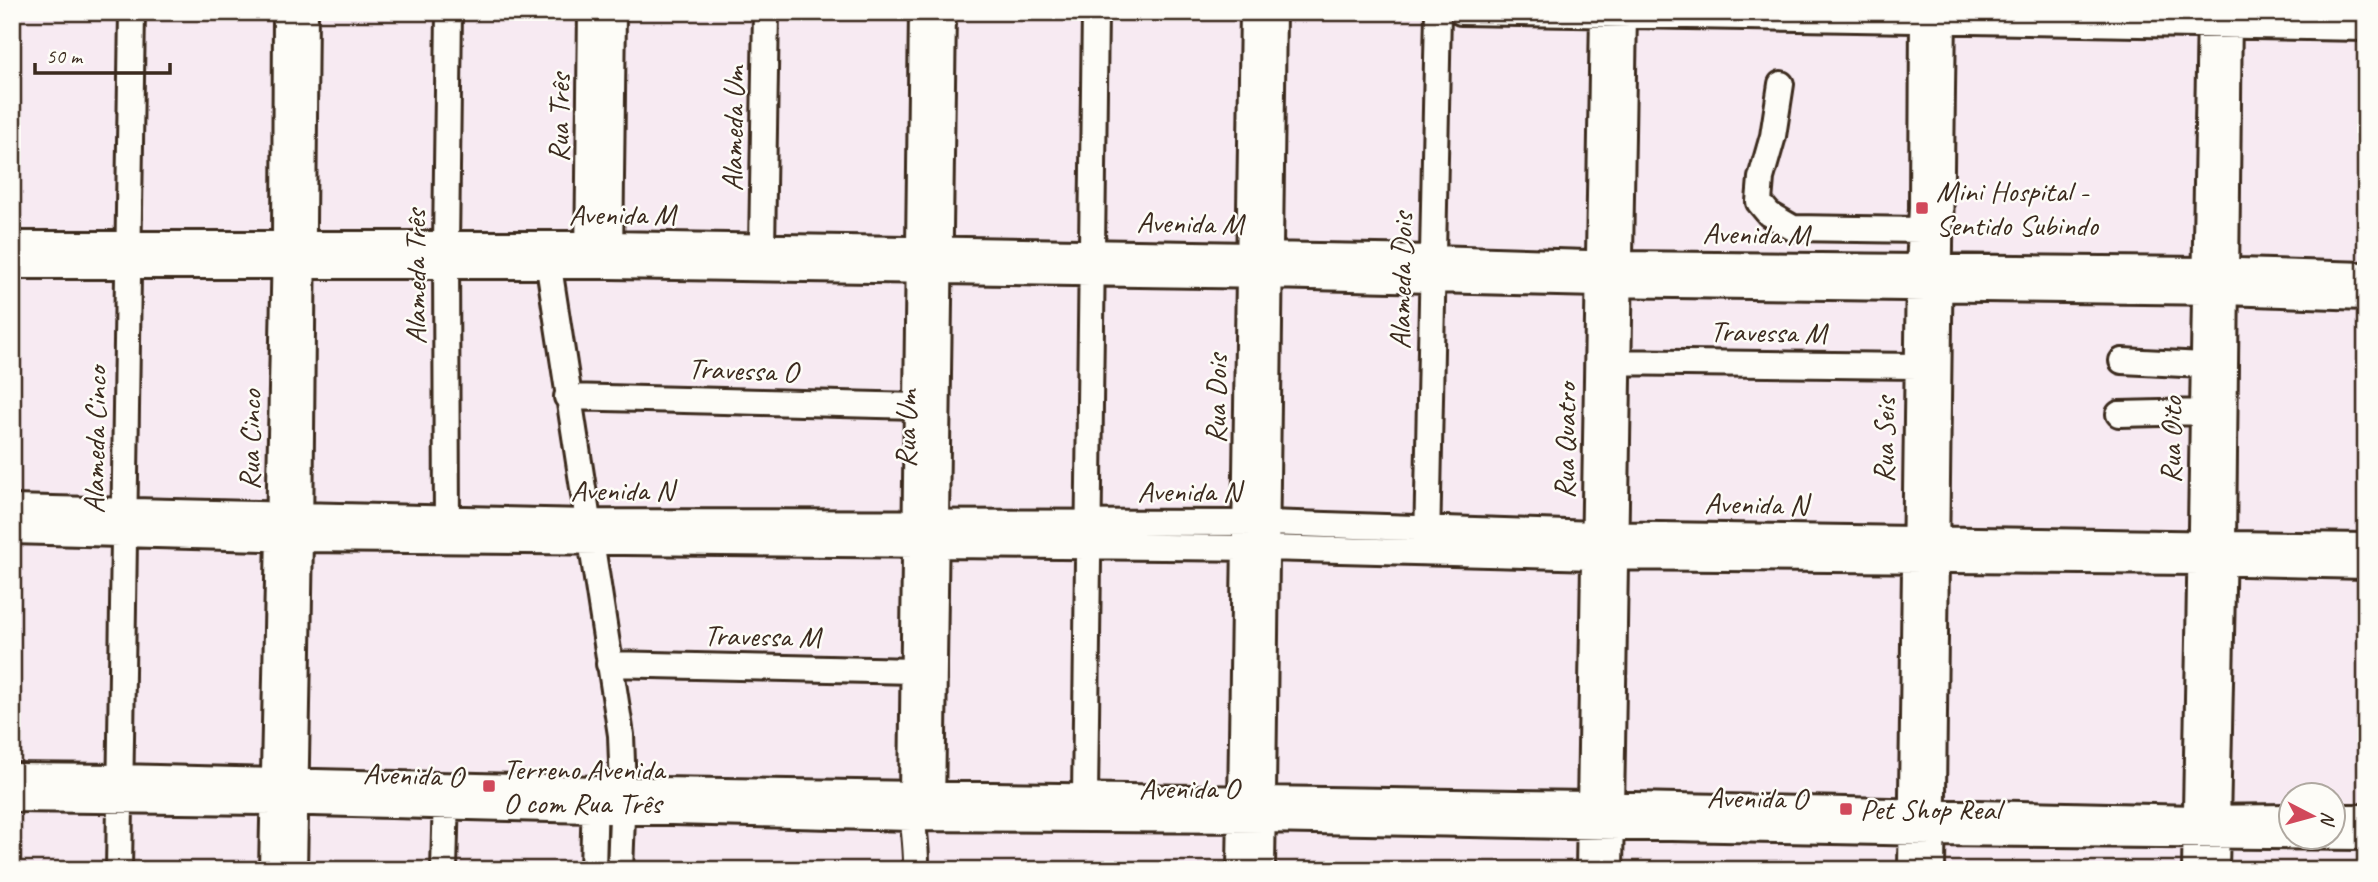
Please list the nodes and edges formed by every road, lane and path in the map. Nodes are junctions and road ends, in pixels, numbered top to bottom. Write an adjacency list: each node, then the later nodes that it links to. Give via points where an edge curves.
1 (132, 12): 24 (street, Alameda Cinco)
2 (286, 12): 25 (street, Rua Cinco)
3 (305, 12): 25 (street, Rua Cinco)
4 (449, 12): 26 (street, Alameda Três)
5 (592, 12): 27 (street, Rua Três)
6 (613, 12): 27 (street, Rua Três)
7 (766, 12): 23 (street, Alameda Um)
8 (922, 12): 28 (street, Rua Um)
9 (943, 12): 28 (street, Rua Um)
10 (1095, 12): 29 (street)
11 (1253, 12): 31 (street, Rua Dois)
12 (1273, 12): 31 (street, Rua Dois)
13 (1438, 12): 33 (street, Alameda Dois)
14 (1461, 12): 15 (street)
15 (1613, 14): 16 (street); 34 (street, Rua Quatro)
16 (1773, 14): 17 (street)
17 (1933, 16): 18 (street); 21 (street, Rua Seis); 36 (street, Rua Seis)
18 (2219, 19): 19 (street); 37 (street, Rua Oito)
19 (2353, 23)
20 (1781, 84): 21 (street, via 1761,178 1759,202 1769,214 1793,228)
21 (1921, 230): 36 (street, Rua Seis)
22 (12, 244): 24 (street, Avenida M)
23 (762, 247): 27 (street, Avenida M); 28 (street, Avenida M)
24 (130, 255): 25 (street, Avenida M); 30 (street, Avenida M); 48 (street, Alameda Cinco)
25 (294, 256): 26 (street, Avenida M); 51 (street, Rua Cinco)
26 (447, 256): 27 (street, Avenida M); 32 (street, Avenida M); 52 (street, Alameda Três)
27 (599, 256): 28 (street, Avenida M); 32 (street, Avenida M)
28 (929, 261): 29 (street, Avenida M); 44 (street, Rua Um); 55 (street, Rua Um)
29 (1092, 263): 31 (street, Avenida M); 49 (street)
30 (12, 266)
31 (1260, 266): 33 (street, Avenida M); 50 (street, Rua Dois)
32 (549, 267): 43 (street)
33 (1433, 269): 34 (street, Avenida M); 56 (street, Alameda Dois)
34 (1609, 274): 36 (street, Avenida M); 40 (street, Rua Quatro)
35 (2366, 275): 37 (street, Avenida M)
36 (1929, 278): 37 (street, Avenida M); 42 (street, Rua Seis); 61 (street, Rua Seis)
37 (2215, 281): 38 (street, Avenida M); 41 (street, Rua Oito); 62 (street, Rua Oito)
38 (2366, 297)
39 (2122, 361): 41 (street)
40 (1608, 362): 42 (street, Travessa M); 57 (street, Rua Quatro)
41 (2204, 365): 45 (street, Rua Oito)
42 (1917, 366): 61 (street, Rua Seis)
43 (567, 397): 44 (street, Travessa O); 54 (street)
44 (917, 407): 55 (street, Rua Um)
45 (2203, 412): 46 (street); 62 (street, Rua Oito)
46 (2119, 414)
47 (12, 508): 48 (street, Avenida N)
48 (125, 522): 51 (street, Avenida N); 53 (street, Avenida N); 67 (street, Alameda Cinco)
49 (1088, 522): 50 (street, Avenida N); 55 (street, Avenida N); 59 (street)
50 (1256, 523): 56 (street, Avenida N); 60 (street, Rua Dois)
51 (290, 527): 52 (street, Avenida N); 68 (street, Rua Cinco)
52 (448, 530): 54 (street, Avenida N)
53 (12, 531)
54 (589, 532): 55 (street, Avenida N); 64 (street)
55 (926, 533): 59 (street, Avenida N); 65 (street, Rua Um); 74 (street, Rua Um)
56 (1427, 540): 57 (street, Avenida N); 60 (street, Avenida N)
57 (1605, 545): 61 (street, Avenida N); 76 (street, Rua Quatro)
58 (2366, 546): 62 (street, Avenida N)
59 (1088, 547): 60 (street, Avenida N); 70 (street)
60 (1256, 548): 75 (street, Rua Dois)
61 (1924, 549): 62 (street, Avenida N); 80 (street, Rua Seis)
62 (2211, 552): 63 (street, Avenida N); 81 (street, Rua Oito)
63 (2366, 566)
64 (609, 664): 65 (street, Travessa M); 73 (street, via 621,735)
65 (914, 671): 74 (street, Rua Um)
66 (12, 776): 67 (street, Avenida O)
67 (120, 789): 68 (street, Avenida O); 71 (street, Avenida O); 83 (street, Alameda Cinco)
68 (285, 792): 69 (street, Avenida O); 84 (street, Rua Cinco); 85 (street, Rua Cinco)
69 (445, 796): 72 (street, Avenida O); 86 (street)
70 (1085, 796): 74 (street, Avenida O); 75 (street, Avenida O)
71 (12, 799)
72 (595, 800): 73 (street, Avenida O); 87 (street)
73 (623, 800): 74 (street, Avenida O); 88 (street)
74 (922, 806): 75 (street, Avenida O); 89 (street, Rua Um)
75 (1252, 809): 76 (street, Avenida O); 90 (street, Rua Dois); 91 (street, Rua Dois)
76 (1600, 815): 80 (street, Avenida O); 92 (street, Rua Quatro); 93 (street, Rua Quatro)
77 (2346, 817): 78 (street)
78 (2366, 817)
79 (2276, 819): 81 (street, Avenida O)
80 (1922, 822): 81 (street, Avenida O); 94 (street, Rua Seis); 95 (street, Rua Seis)
81 (2206, 827): 82 (street, Avenida O); 96 (street, Rua Oito); 97 (street, Rua Oito)
82 (2366, 837)
83 (119, 870)
84 (272, 870)
85 (294, 870)
86 (444, 870)
87 (593, 870)
88 (620, 870)
89 (916, 870)
90 (1240, 870)
91 (1262, 870)
92 (1589, 870)
93 (1610, 870)
94 (1910, 870)
95 (1931, 870)
96 (2195, 870)
97 (2216, 870)

